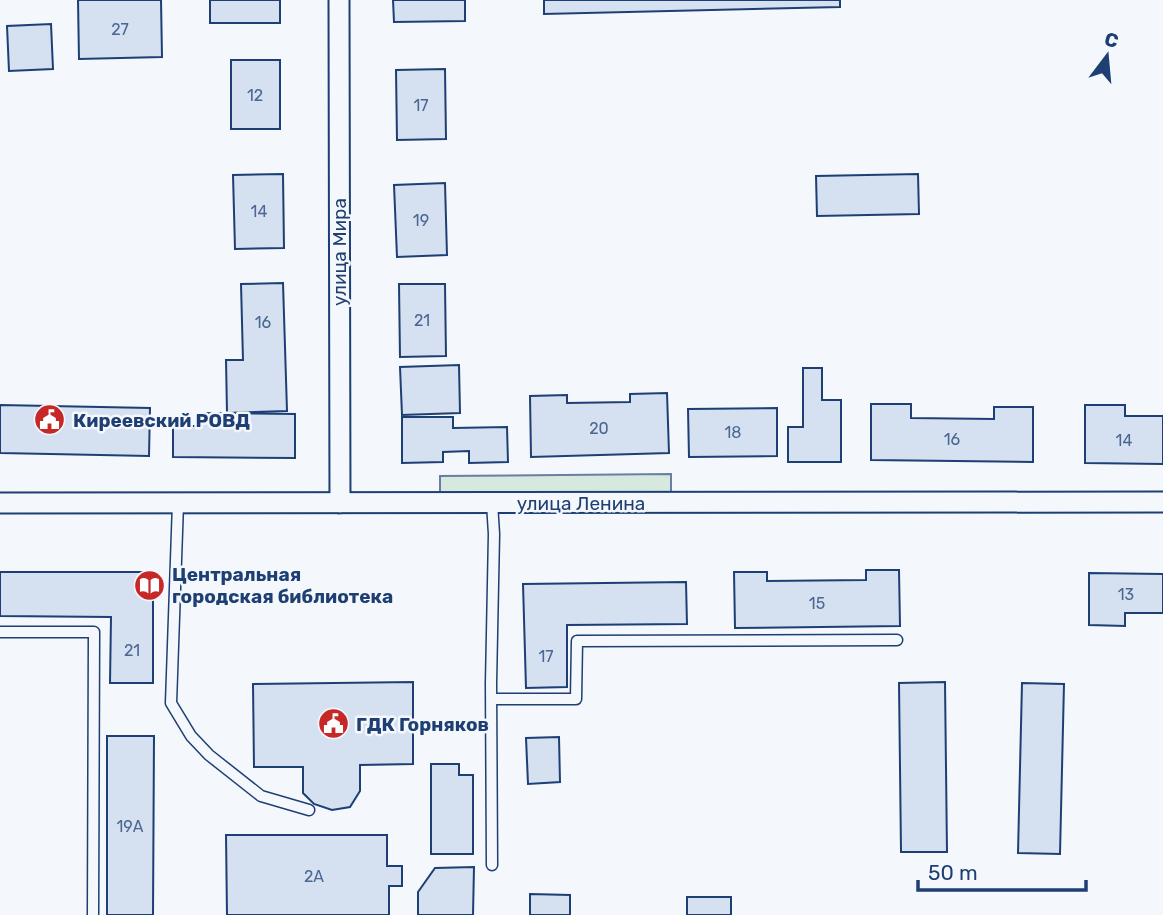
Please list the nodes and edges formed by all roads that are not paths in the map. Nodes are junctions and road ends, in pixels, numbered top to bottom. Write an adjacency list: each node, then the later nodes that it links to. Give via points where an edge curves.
1 (339, 0): 5 (street, улица Мира)
2 (1163, 502): 6 (street, улица Ленина)
3 (0, 503): 4 (street, улица Ленина)
4 (178, 503): 5 (street, улица Ленина); 10 (lane, via 171,703 191,736 261,796)
5 (340, 503): 6 (street, улица Ленина)
6 (492, 503): 9 (lane)
7 (0, 632): 12 (lane, via 94,632)
8 (897, 640): 9 (lane, via 577,641 576,699)
9 (491, 699): 11 (lane)
10 (309, 810)
11 (492, 865)
12 (93, 915)

